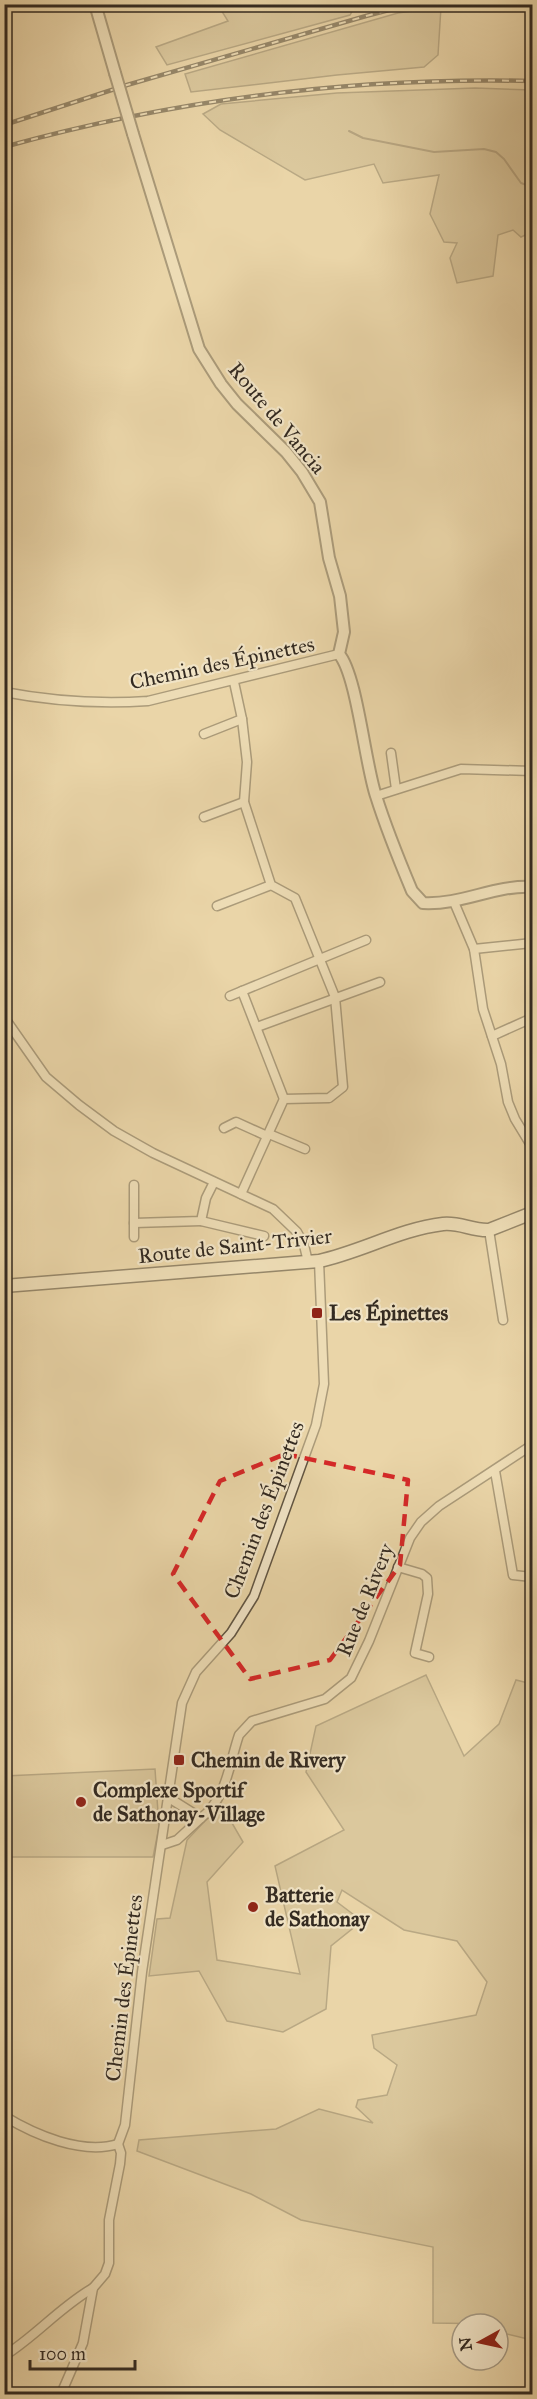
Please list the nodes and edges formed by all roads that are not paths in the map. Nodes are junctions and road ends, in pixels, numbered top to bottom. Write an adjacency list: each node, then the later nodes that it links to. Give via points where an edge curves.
1 (95, 4): 2 (street, Route de Vancia, bridge, via 199,349 237,404 302,472 320,502 341,605 344,632)
2 (339, 654): 3 (street, Chemin des Épinettes); 10 (street, via 351,682)
3 (234, 682): 4 (street, Chemin des Épinettes, via 123,703); 5 (street)
4 (4, 692)
5 (242, 719): 6 (street); 11 (street, via 247,762)
6 (204, 734)
7 (391, 753): 9 (street)
8 (532, 771): 9 (street, via 461,769)
9 (396, 789): 10 (street)
10 (376, 796): 15 (street, via 412,891 423,903)
11 (244, 802): 12 (street); 13 (street)
12 (204, 817)
13 (271, 885): 16 (street); 20 (street, via 295,898)
14 (532, 887): 15 (street, via 501,888)
15 (454, 902): 19 (street)
16 (217, 906)
17 (366, 940): 20 (street)
18 (532, 943): 19 (street)
19 (474, 949): 28 (street, via 483,1009)
20 (319, 958): 22 (street); 24 (street)
21 (380, 982): 24 (street)
22 (242, 991): 23 (street); 27 (street)
23 (230, 996)
24 (335, 997): 27 (street); 29 (street, via 343,1088 329,1098)
25 (4, 1017): 34 (street, via 46,1077 79,1105 118,1134)
26 (532, 1018): 28 (street)
27 (257, 1027): 29 (street)
28 (492, 1036): 32 (street, via 508,1102)
29 (284, 1099): 31 (street)
30 (225, 1128): 31 (street, via 236,1122)
31 (268, 1135): 33 (street); 36 (street)
32 (532, 1147)
33 (305, 1149)
34 (214, 1182): 36 (street); 38 (street)
35 (134, 1185): 39 (street)
36 (241, 1194): 43 (street, Chemin des Épinettes, via 273,1209 297,1232)
37 (532, 1213): 40 (main road, Route de Saint-Trivier)
38 (201, 1221): 39 (street); 41 (street)
39 (134, 1223): 42 (street)
40 (489, 1230): 43 (main road, Route de Saint-Trivier, via 444,1224 364,1246 343,1256); 45 (street)
41 (264, 1236)
42 (134, 1237)
43 (313, 1261): 44 (main road, Route de Saint-Trivier); 51 (street, Chemin des Épinettes, via 324,1384 316,1425 254,1596 188,1688)
44 (4, 1286)
45 (503, 1320)
46 (532, 1445): 47 (street, Rue de Rivery)
47 (495, 1471): 48 (street, Rue de Rivery, via 429,1514 410,1538); 49 (street, via 513,1575)
48 (398, 1567): 50 (street, via 427,1578 428,1594 415,1653); 52 (street, Rue de Rivery, via 351,1678 325,1699 252,1721 245,1727 222,1793)
49 (532, 1577)
50 (429, 1657)
51 (169, 1798): 52 (street); 53 (street, Chemin des Épinettes)
52 (201, 1818): 53 (street, Rue de Rivery, via 177,1840)
53 (162, 1845): 55 (street, Chemin des Épinettes, via 143,1962 126,2126)
54 (4, 2116): 55 (street, via 55,2139 90,2147)
55 (118, 2144): 56 (street, Chemin des Épinettes, via 121,2153 109,2220 109,2263)
56 (93, 2288): 57 (street); 58 (street, via 83,2343)
57 (4, 2356)
58 (61, 2394)

